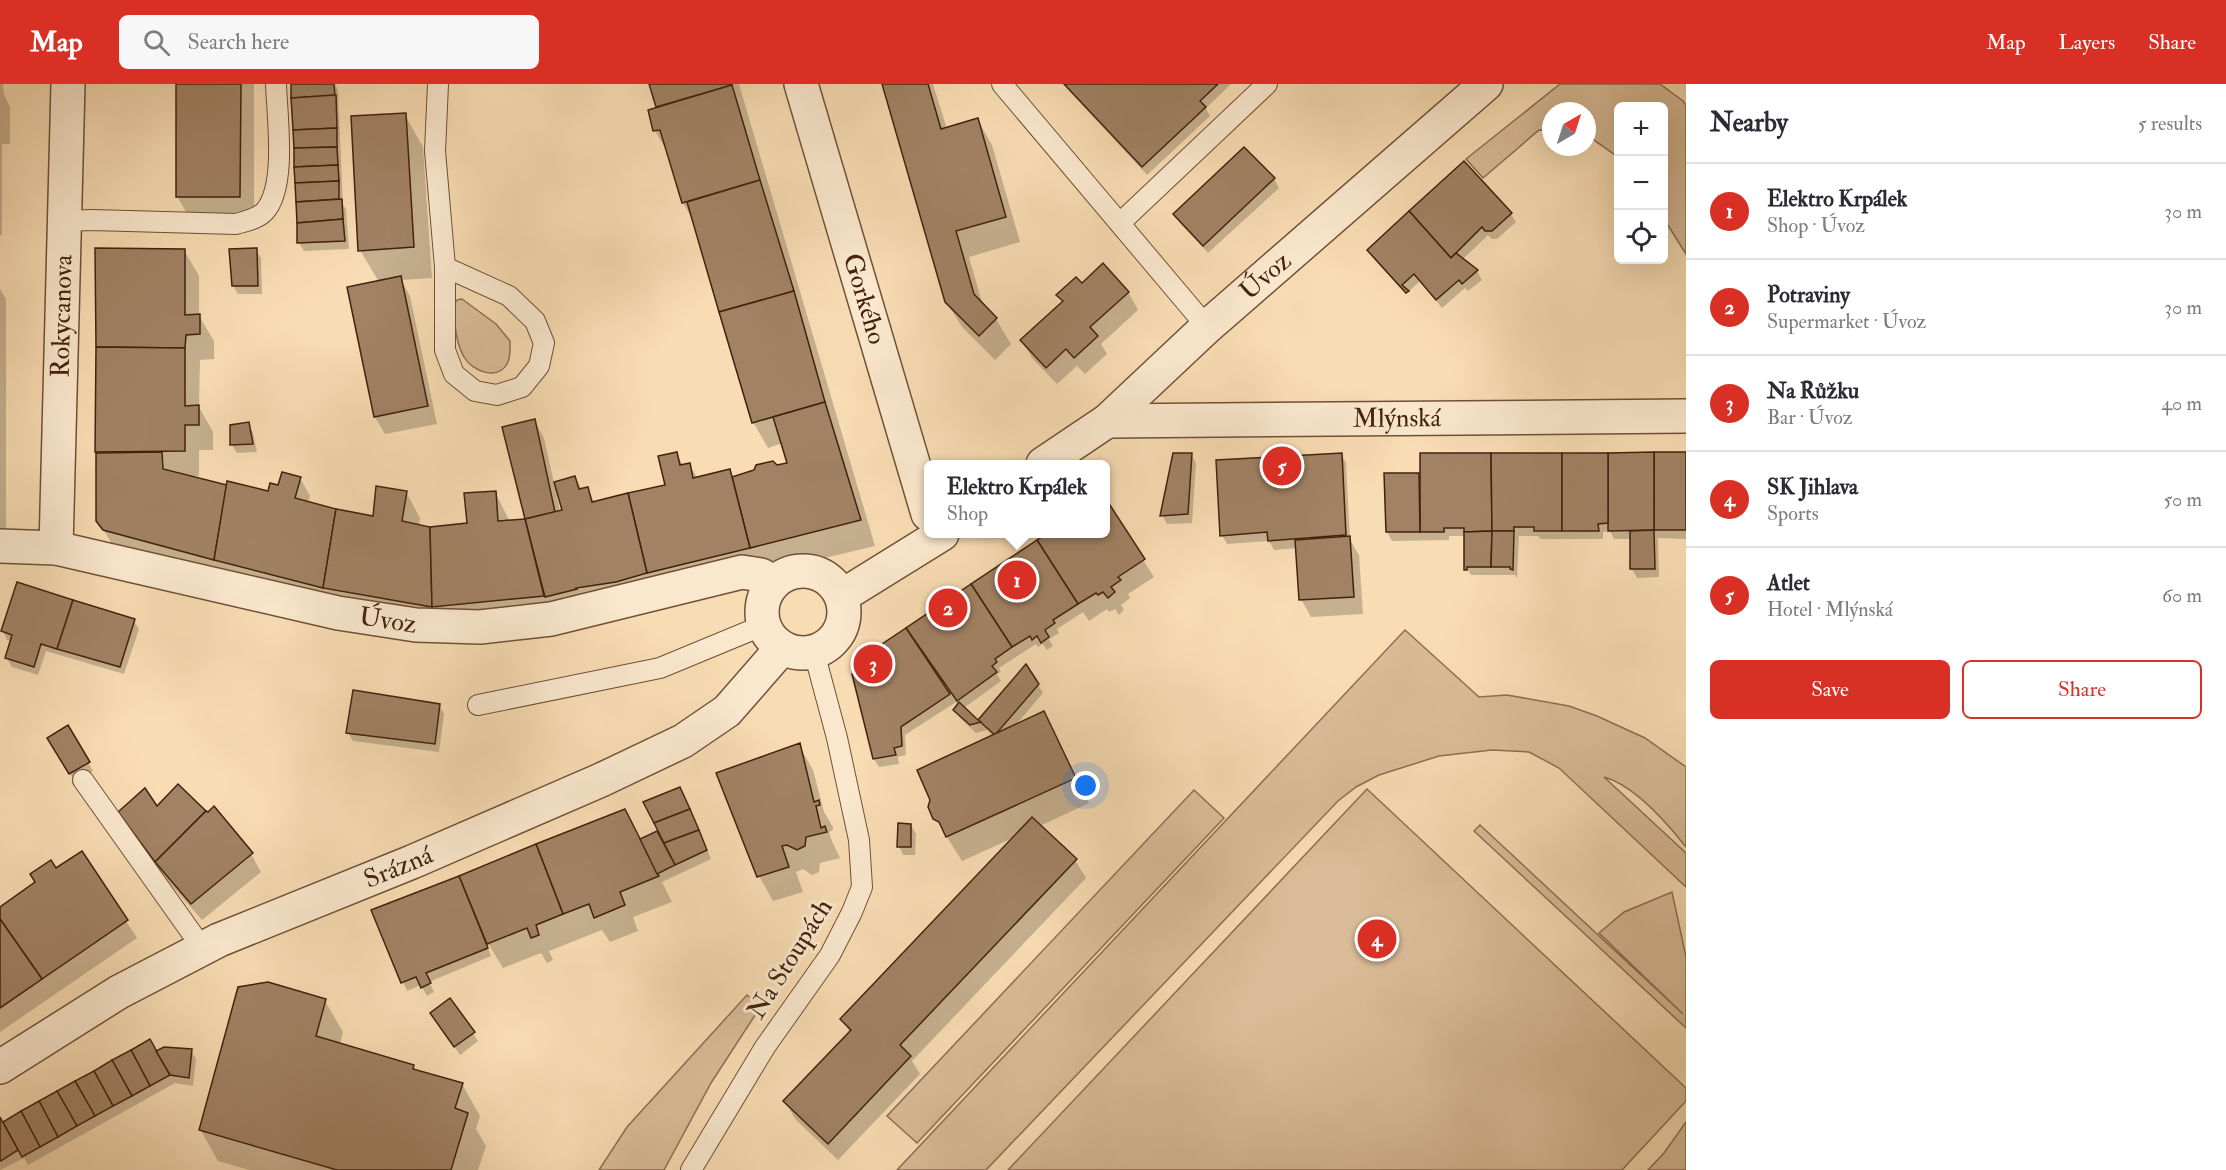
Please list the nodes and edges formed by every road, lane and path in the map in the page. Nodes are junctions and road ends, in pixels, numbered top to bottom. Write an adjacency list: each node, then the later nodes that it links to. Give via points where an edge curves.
1 (68, 84): 8 (street, Rokycanova)
2 (276, 84): 8 (lane, via 280,164 273,196 265,211 255,218 236,224)
3 (438, 84): 10 (lane, via 435,151)
4 (801, 84): 15 (street, Gorkého)
5 (1002, 84): 9 (lane)
6 (1267, 84): 9 (lane)
7 (1486, 84): 11 (street, Úvoz)
8 (64, 221): 18 (street, Rokycanova)
9 (1120, 223): 11 (lane)
10 (445, 267): 10 (lane, via 509,296 535,321 544,343 539,366 522,387 497,395 475,391 454,374 445,351)
11 (1208, 327): 13 (street, Úvoz)
12 (1686, 416): 13 (street, Mlýnská)
13 (1107, 421): 14 (street, Úvoz)
14 (1050, 460)
15 (924, 493)
16 (924, 538): 20 (street)
17 (0, 546): 18 (street, Úvoz)
18 (56, 548): 19 (street, Úvoz, via 338,613 416,625 480,627 551,619 742,572)
19 (774, 582): 20 (street, via 791,573 811,572 829,580); 21 (street, via 763,603)
20 (842, 596): 22 (street, via 844,624 827,647)
21 (773, 637): 22 (street, via 792,652); 23 (lane, via 660,668); 25 (street, Srázná, via 727,711 683,741 590,785)
22 (814, 652): 27 (lane, Na Stoupách, via 859,840 862,887 830,955 765,1047)
23 (478, 705)
24 (83, 780): 25 (lane)
25 (203, 949): 26 (street, Srázná, via 118,992)
26 (0, 1067)
27 (691, 1170)

